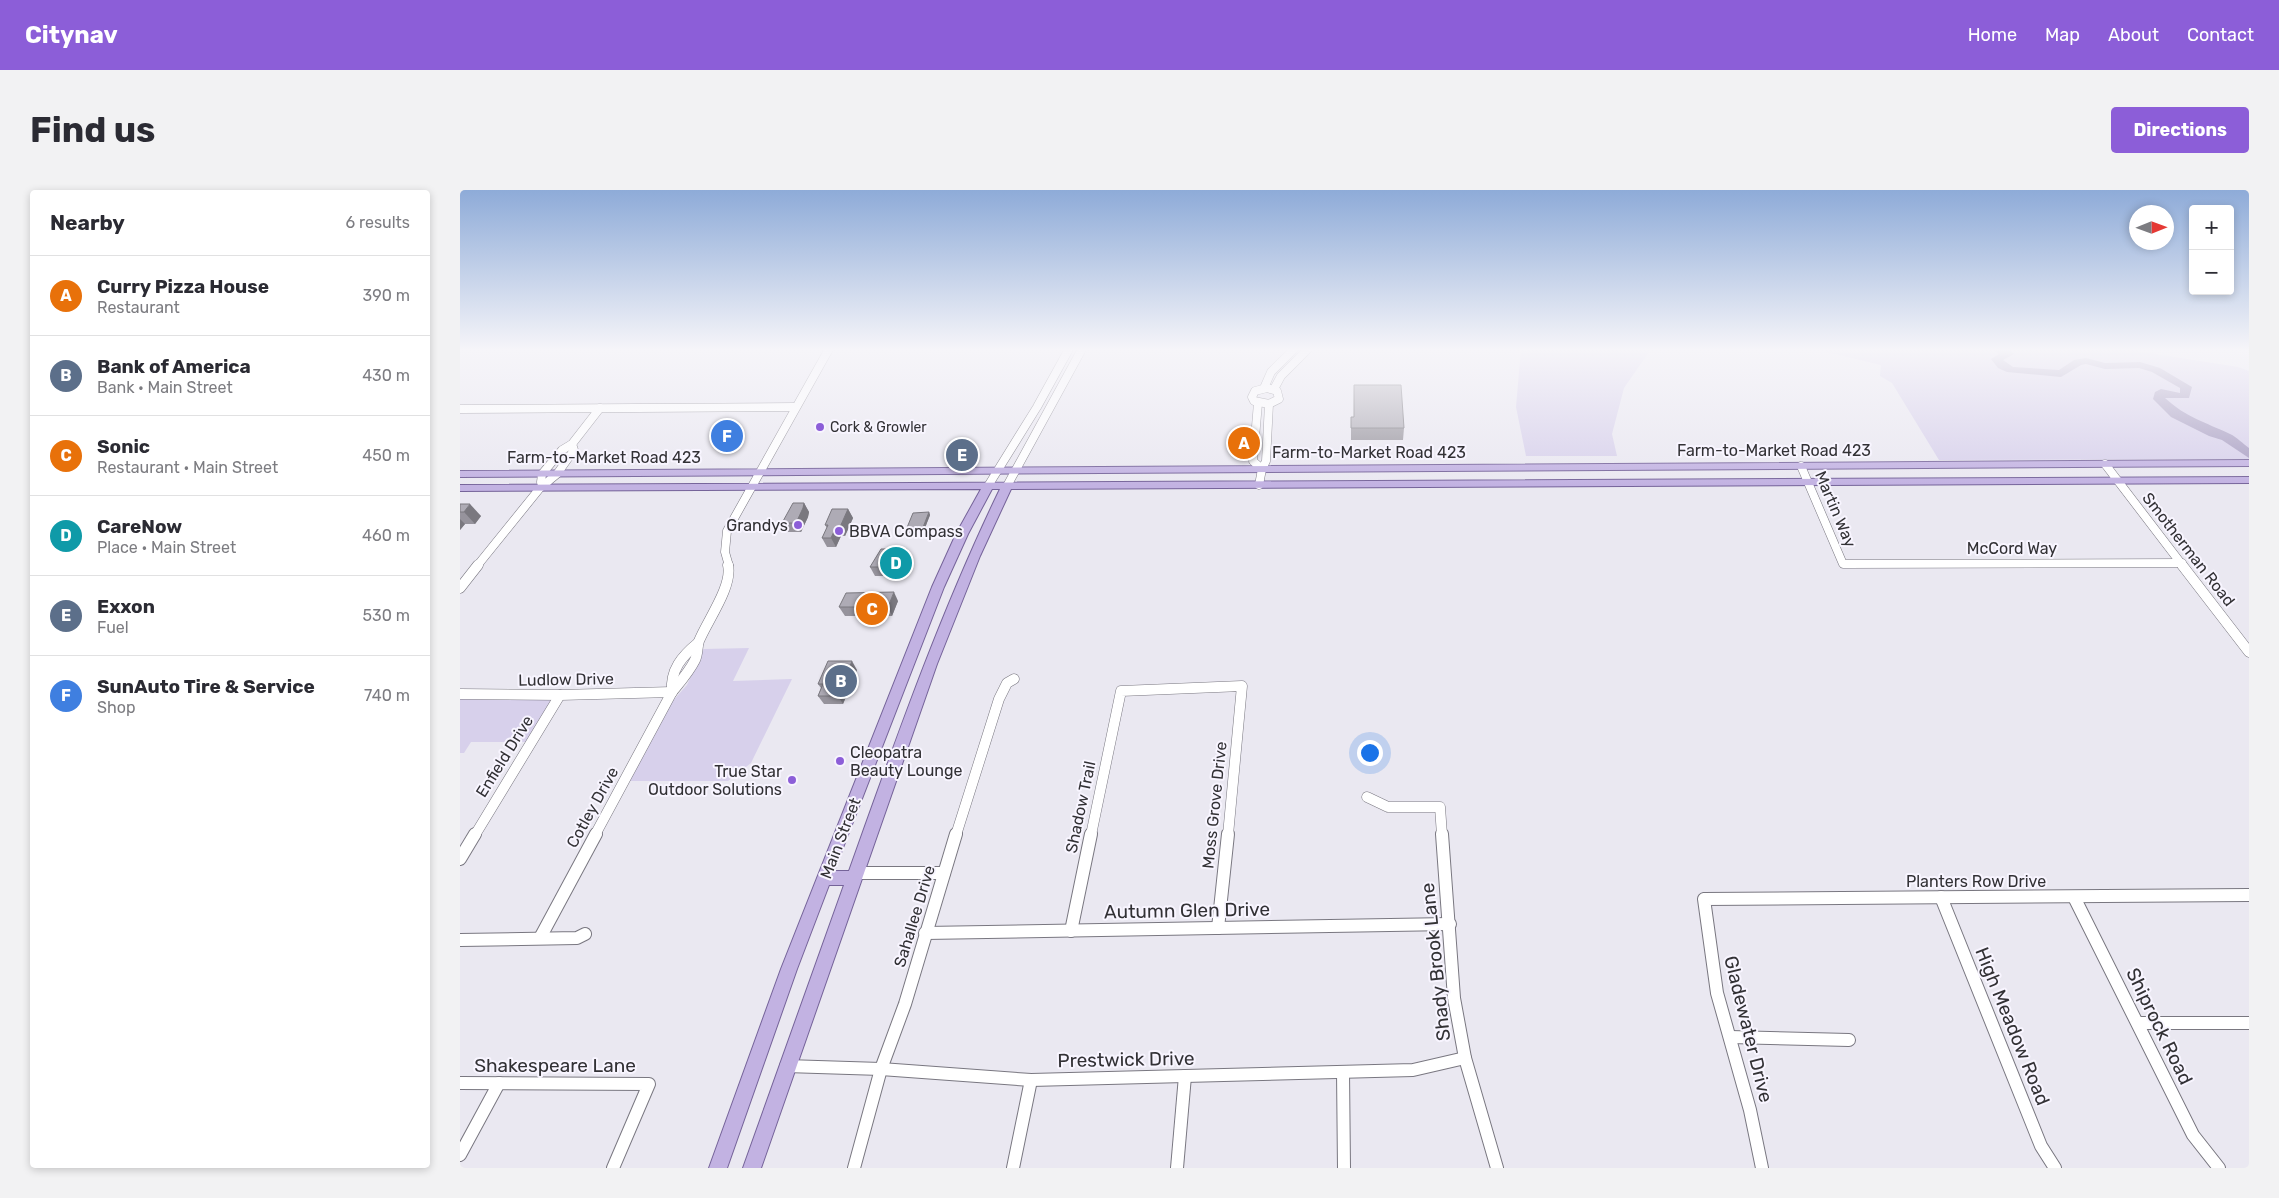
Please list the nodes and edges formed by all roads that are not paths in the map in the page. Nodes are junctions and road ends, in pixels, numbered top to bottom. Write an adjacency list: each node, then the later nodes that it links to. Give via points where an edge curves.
1 (803, 395): 10 (street, Cotley Drive)
2 (1044, 395): 8 (street)
3 (1057, 395): 11 (street)
4 (1253, 395): 6 (street)
5 (1279, 395): 7 (street, via 1279,399)
6 (1258, 403): 7 (street); 17 (street, via 1253,461)
7 (1268, 404): 17 (street, via 1266,461)
8 (1037, 407): 11 (street); 19 (street)
9 (600, 408): 10 (street); 12 (street); 13 (street)
10 (795, 408): 18 (street, Cotley Drive)
11 (1050, 408): 20 (street)
12 (460, 409)
13 (572, 444): 22 (street, via 562,450); 23 (street, via 574,450)
14 (2249, 463): 15 (main road, Farm-to-Market Road 423)
15 (2105, 464): 16 (main road, Farm-to-Market Road 423); 25 (street, Smotherman Road)
16 (1801, 466): 17 (main road, Farm-to-Market Road 423); 26 (street, Martin Way)
17 (1262, 469): 20 (main road, Farm-to-Market Road 423); 27 (street)
18 (759, 472): 19 (main road, Farm-to-Market Road 423); 23 (main road, Farm-to-Market Road 423); 28 (street, Cotley Drive)
19 (997, 472): 20 (main road, Farm-to-Market Road 423); 29 (street)
20 (1015, 472): 30 (street)
21 (460, 474): 22 (main road, Farm-to-Market Road 423)
22 (542, 474): 23 (main road, Farm-to-Market Road 423); 32 (street)
23 (557, 474): 32 (street)
24 (2249, 480): 25 (main road, Farm-to-Market Road 423)
25 (2117, 481): 26 (main road, Farm-to-Market Road 423); 33 (street, Smotherman Road)
26 (1808, 482): 27 (main road, Farm-to-Market Road 423); 34 (street, Martin Way)
27 (1259, 485): 30 (main road, Farm-to-Market Road 423)
28 (751, 486): 29 (main road, Farm-to-Market Road 423); 32 (main road, Farm-to-Market Road 423); 39 (street, Cotley Drive, via 727,531 725,552 730,572 721,598 698,643 696,658)
29 (988, 486): 30 (main road, Farm-to-Market Road 423); 46 (main road, Main Street, via 938,587)
30 (1007, 486): 45 (main road, Main Street, via 985,531 922,689)
31 (460, 488): 32 (main road, Farm-to-Market Road 423)
32 (540, 488): 35 (street)
33 (2182, 562): 34 (street, McCord Way); 36 (street, Smotherman Road)
34 (1843, 564)
35 (460, 588)
36 (2249, 652)
37 (1014, 679): 44 (street, Sahallee Drive, via 1007,683 1000,699)
38 (1242, 686): 52 (street, Moss Grove Drive); 53 (street, Shadow Trail, via 1120,691)
39 (672, 692): 41 (street, Ludlow Drive); 56 (street, Cotley Drive)
40 (460, 694): 41 (street, Ludlow Drive)
41 (560, 696): 43 (street, Enfield Drive)
42 (1367, 797): 51 (street, Shady Brook Lane, via 1388,808 1440,807)
43 (460, 859)
44 (944, 873): 45 (street); 54 (street, Sahallee Drive)
45 (854, 875): 46 (main road); 63 (main road, Main Street)
46 (825, 878): 72 (main road, Main Street)
47 (2249, 895): 49 (street, Planters Row Drive)
48 (1941, 897): 49 (street, Planters Row Drive); 50 (street, Planters Row Drive); 80 (street, High Meadow Road, via 2041,1146)
49 (2074, 897): 58 (street, Shiprock Road)
50 (1704, 899): 60 (street, Gladewater Drive, via 1717,993)
51 (1450, 924): 52 (street, Autumn Glen Drive); 62 (street, Shady Brook Lane, via 1454,998)
52 (1218, 928): 53 (street, Autumn Glen Drive)
53 (1070, 931): 54 (street, Autumn Glen Drive)
54 (925, 933): 64 (street, Sahallee Drive, via 905,1004)
55 (585, 934): 56 (street, via 577,938)
56 (540, 938): 57 (street)
57 (460, 940)
58 (2138, 1023): 59 (street); 81 (street, Shiprock Road, via 2193,1134)
59 (2249, 1023)
60 (1730, 1037): 61 (street); 79 (street, Gladewater Drive)
61 (1849, 1040)
62 (1465, 1058): 65 (street, Prestwick Drive, via 1413,1070); 78 (street, Shady Brook Lane)
63 (786, 1066): 64 (street, Prestwick Drive); 73 (main road, Main Street)
64 (881, 1069): 67 (street, Prestwick Drive); 74 (street, Sahallee Drive)
65 (1343, 1072): 66 (street, Prestwick Drive); 77 (street)
66 (1185, 1076): 67 (street, Prestwick Drive); 76 (street)
67 (1031, 1080): 75 (street)
68 (460, 1083): 69 (street, Shakespeare Lane)
69 (499, 1083): 70 (street); 71 (street, Shakespeare Lane, via 649,1084)
70 (460, 1155)
71 (613, 1168)
72 (718, 1168)
73 (752, 1168)
74 (854, 1168)
75 (1013, 1168)
76 (1177, 1168)
77 (1344, 1168)
78 (1498, 1168)
79 (1762, 1168)
80 (2055, 1168)
81 (2219, 1168)

